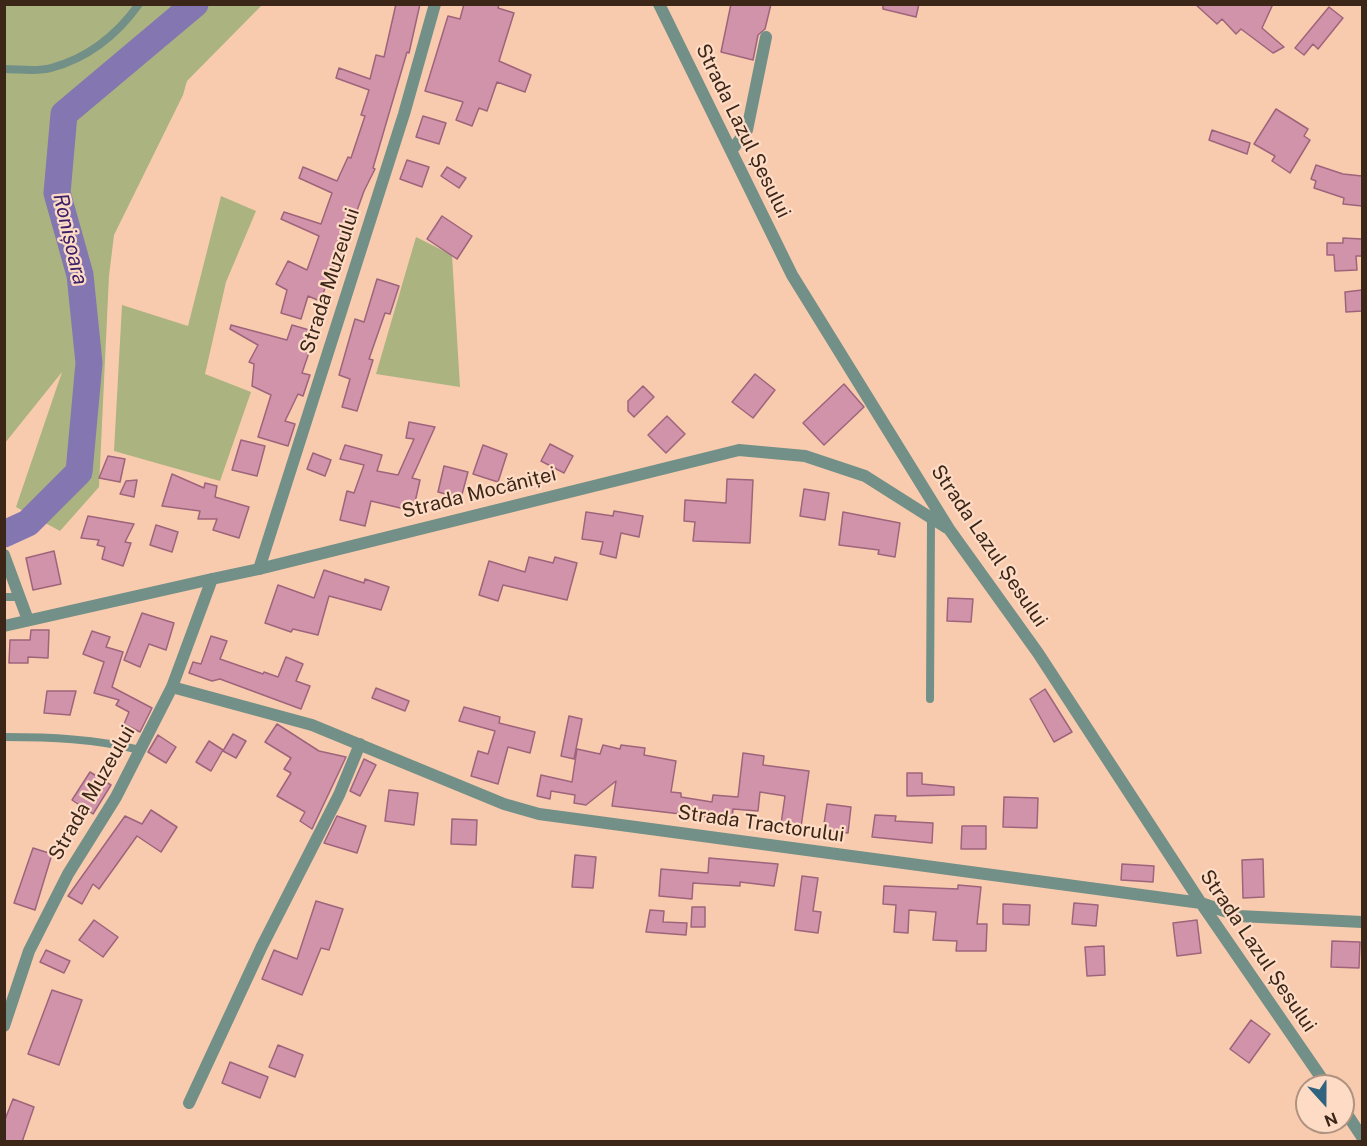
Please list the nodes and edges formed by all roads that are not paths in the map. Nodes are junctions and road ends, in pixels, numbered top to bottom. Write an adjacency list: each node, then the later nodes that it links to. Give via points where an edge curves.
1 (139, 4): 5 (lane, via 126,22 91,53 49,69)
2 (435, 4): 10 (street, Strada Muzeului, via 404,114)
3 (658, 4): 6 (street, Strada Lazul Șesului)
4 (766, 37): 6 (street, via 747,130)
5 (4, 69)
6 (732, 150): 8 (street, Strada Lazul Șesului, via 792,275)
7 (932, 520): 8 (street, Strada Mocăniței); 10 (street, Strada Mocăniței, via 865,476 805,456 739,450); 17 (lane)
8 (949, 529): 21 (street, Strada Lazul Șesului, via 1038,653)
9 (5, 556): 13 (street)
10 (259, 569): 11 (street, Strada Mocăniței)
11 (213, 579): 14 (street, Strada Mocăniței); 16 (street, Strada Muzeului)
12 (4, 597): 13 (lane)
13 (20, 597): 14 (street)
14 (28, 620): 15 (street, Strada Mocăniței)
15 (4, 626)
16 (172, 687): 19 (street, Strada Tractorului, via 312,725); 20 (street, Strada Muzeului)
17 (930, 699)
18 (4, 737): 20 (lane, via 113,743)
19 (360, 744): 21 (street, Strada Tractorului, via 504,804 539,814); 25 (street)
20 (140, 750): 23 (street, Strada Muzeului, via 51,905 29,951)
21 (1201, 903): 22 (street, Strada Tractorului, via 1239,916); 24 (street, Strada Lazul Șesului)
22 (1362, 922)
23 (4, 1026)
24 (1320, 1074)
25 (189, 1103)

